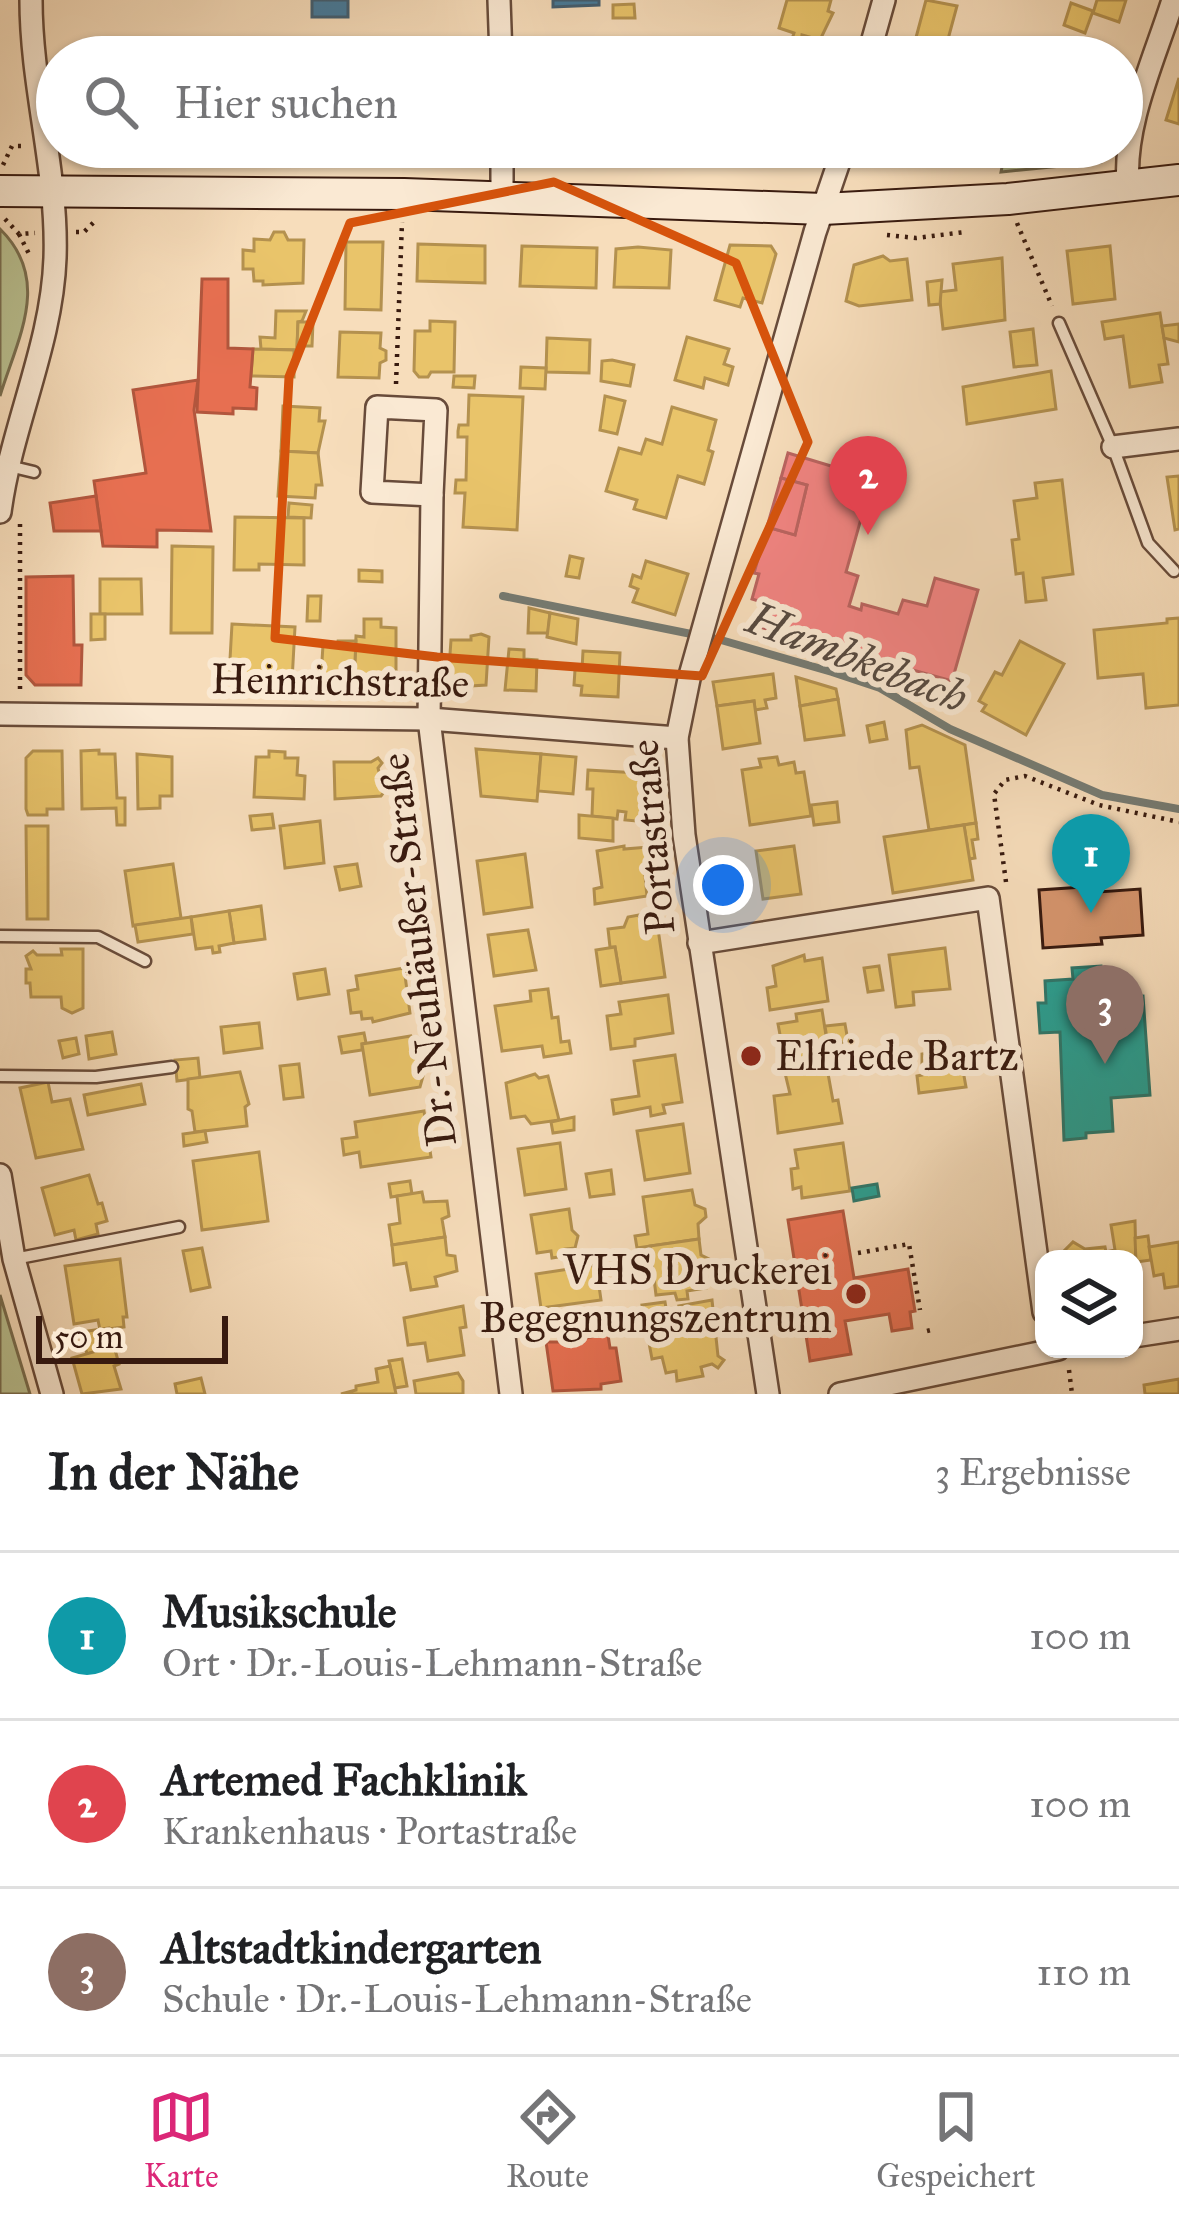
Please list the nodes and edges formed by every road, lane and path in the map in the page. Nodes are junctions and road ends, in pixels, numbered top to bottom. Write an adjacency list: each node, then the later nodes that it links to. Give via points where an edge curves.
1 (32, 0): 7 (street)
2 (500, 0): 5 (street)
3 (884, 0): 6 (street)
4 (1173, 0): 8 (street)
5 (500, 36)
6 (874, 36)
7 (36, 45)
8 (1143, 98)
9 (49, 168): 15 (street)
10 (502, 168): 17 (street)
11 (837, 168): 19 (street, Portastraße)
12 (1127, 168): 14 (street)
13 (1179, 179): 14 (main road)
14 (1129, 185): 18 (main road)
15 (53, 189): 16 (main road); 17 (main road); 25 (street, via 51,303)
16 (0, 191)
17 (502, 196): 19 (main road)
18 (1008, 199): 19 (main road); 21 (path)
19 (823, 209): 32 (street, Portastraße)
20 (403, 221): 22 (path)
21 (1059, 322): 24 (lane)
22 (395, 408): 27 (street, Dr.-Neuhäußer-Straße, via 436,410); 27 (street, via 376,407 372,492)
23 (1179, 439): 24 (street)
24 (1113, 447): 29 (lane, via 1148,543)
25 (8, 466): 26 (lane); 28 (street)
26 (34, 472)
27 (432, 496): 31 (street, Dr.-Neuhäußer-Straße)
28 (0, 512)
29 (1174, 572)
30 (0, 714): 31 (street, Heinrichstraße)
31 (429, 719): 32 (street, Heinrichstraße); 52 (street, Dr.-Neuhäußer-Straße)
32 (677, 739): 36 (street, Portastraße)
33 (1179, 822): 34 (path, via 1099,805 1025,776 1005,780 994,794 1006,882 988,886)
34 (988, 898): 36 (street); 44 (street)
35 (0, 936): 37 (lane, via 98,937)
36 (699, 943): 53 (street, Portastraße)
37 (145, 961)
38 (172, 1067): 39 (lane, via 96,1077)
39 (0, 1076)
40 (0, 1175): 46 (street)
41 (179, 1227): 46 (lane)
42 (909, 1244): 43 (path); 45 (path); 47 (path)
43 (918, 1245)
44 (1036, 1250)
45 (859, 1253)
46 (14, 1259): 51 (street)
47 (920, 1310)
48 (1179, 1329): 49 (street)
49 (1143, 1335)
50 (1035, 1354): 54 (street)
51 (52, 1394)
52 (511, 1394)
53 (768, 1394)
54 (840, 1394)

